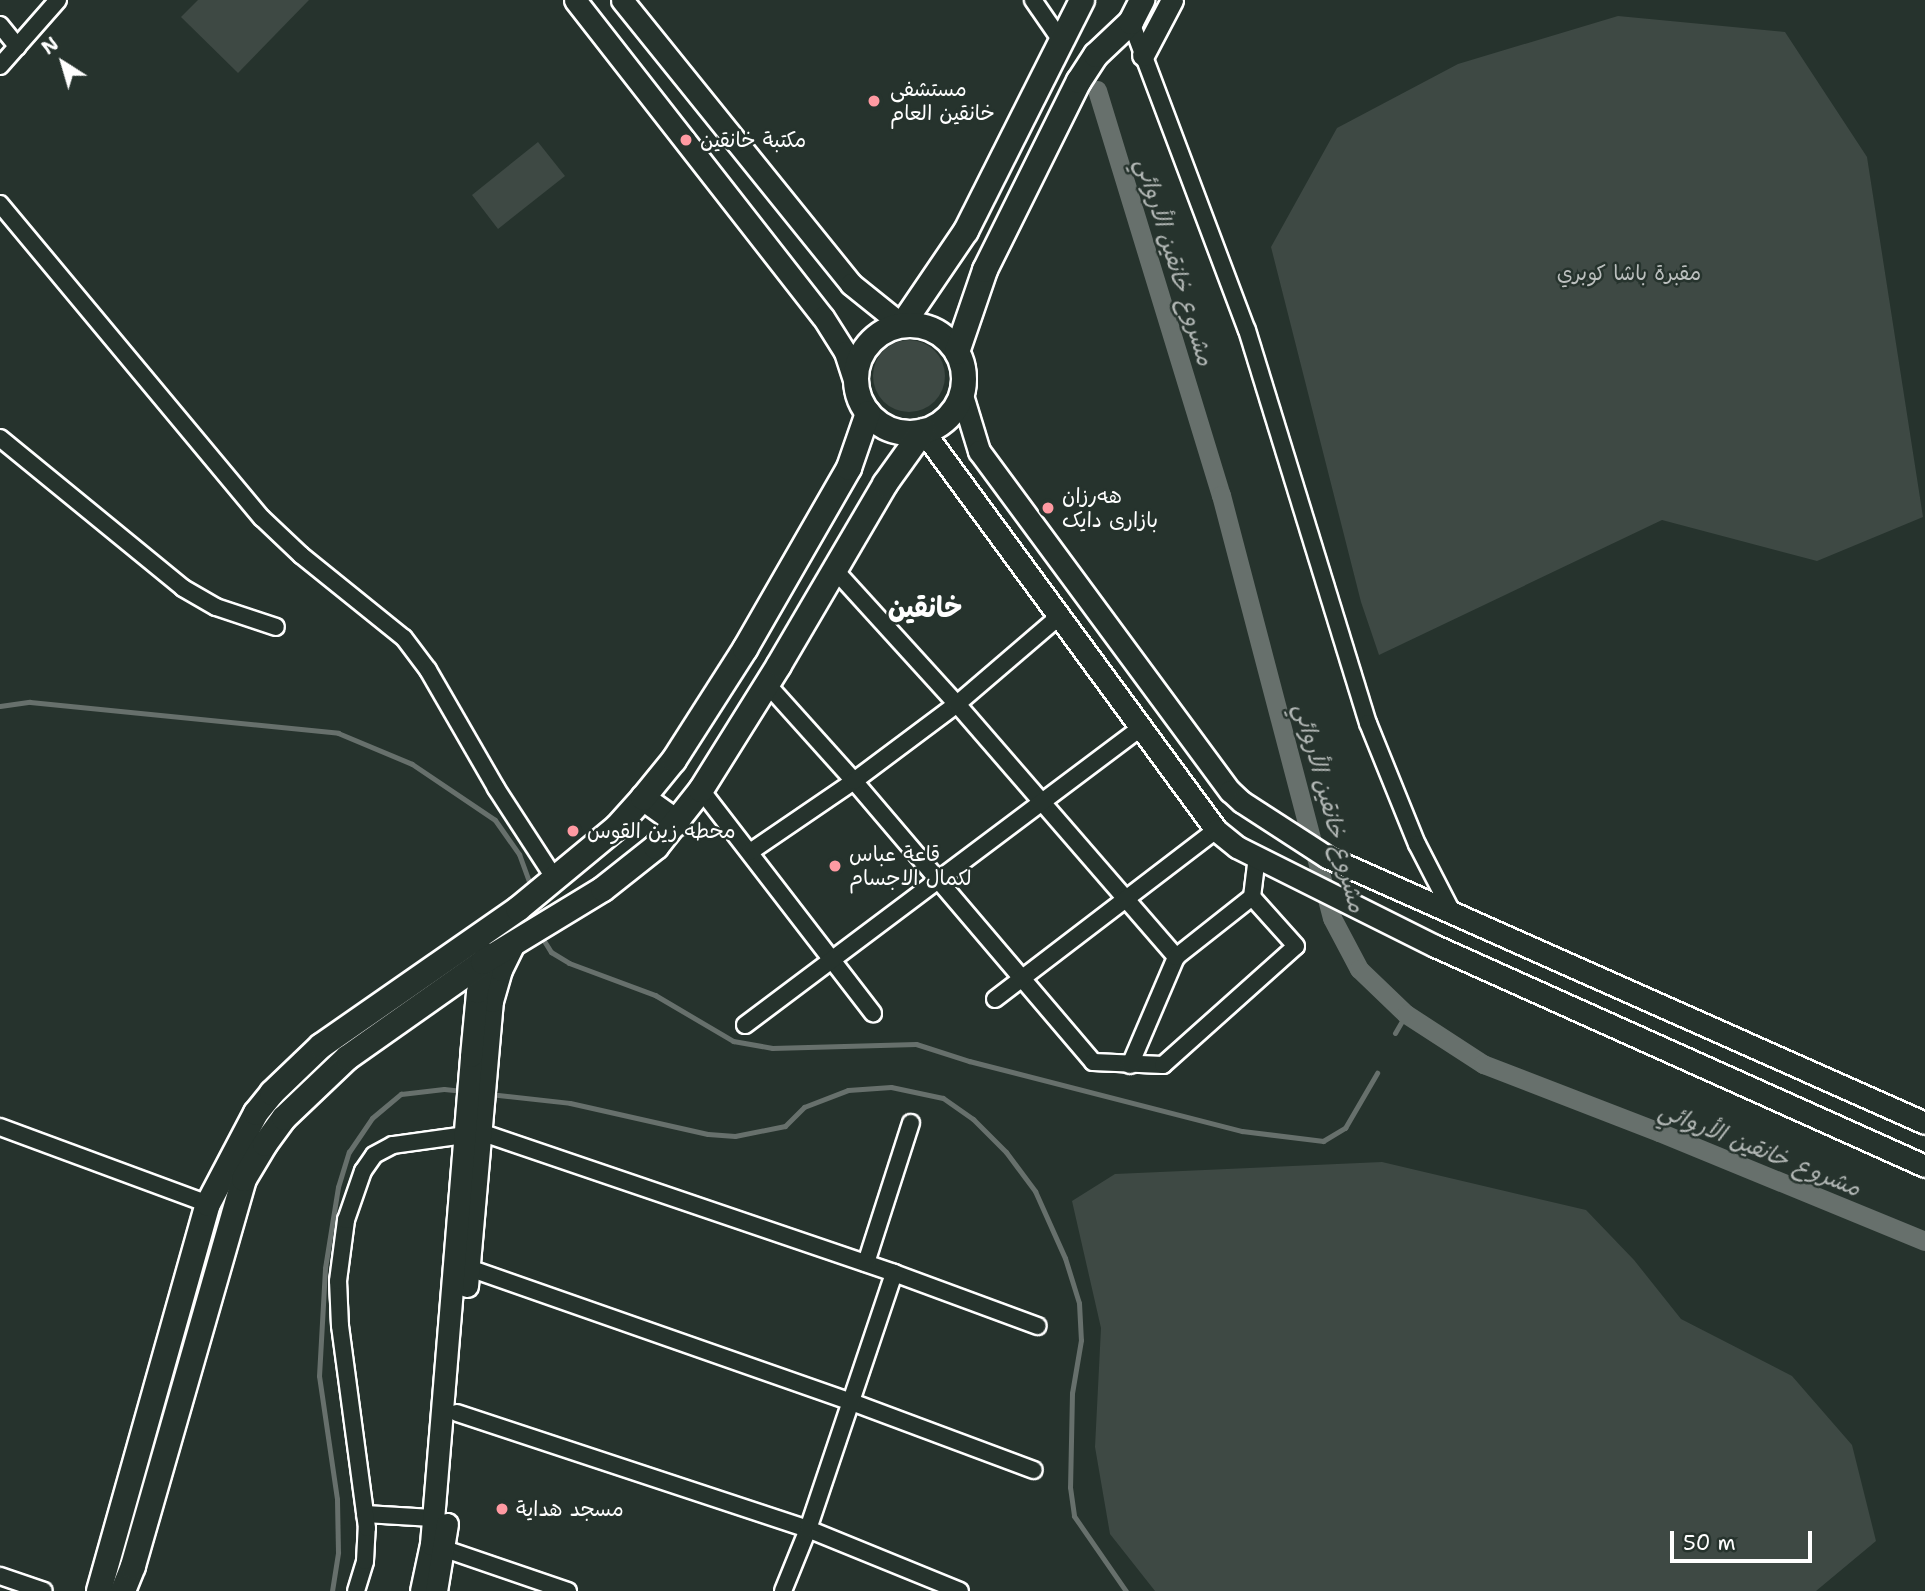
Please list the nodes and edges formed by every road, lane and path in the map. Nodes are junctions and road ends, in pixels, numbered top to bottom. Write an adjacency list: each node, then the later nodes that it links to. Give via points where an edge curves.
1 (575, 0): 16 (main road, via 823,317 845,352)
2 (622, 0): 14 (main road, via 851,284)
3 (1033, 0): 9 (street)
4 (1082, 0): 9 (main road)
5 (1172, 0): 11 (main road)
6 (55, 1): 10 (street)
7 (1136, 11): 11 (street); 15 (main road, via 1079,81 985,270)
8 (0, 25): 10 (street)
9 (1060, 39): 14 (main road, via 966,231)
10 (18, 47): 12 (street)
11 (1143, 55): 41 (street, via 1247,330 1367,723 1417,844)
12 (0, 66)
13 (0, 204): 38 (street, via 262,518 404,638 428,670)
14 (902, 325): 15 (main road, via 934,330); 16 (main road, via 872,340 856,371)
15 (957, 352): 17 (main road, via 965,381)
16 (857, 388): 18 (main road)
17 (962, 395): 19 (main road, via 947,418); 32 (main road, via 979,451)
18 (868, 413): 19 (main road, via 893,430); 24 (main road, via 849,468)
19 (923, 431): 21 (main road); 22 (main road)
20 (0, 438): 23 (street, via 183,588 216,607)
21 (834, 569): 25 (main road); 26 (street)
22 (1060, 615): 26 (street); 27 (main road)
23 (276, 627)
24 (746, 649): 25 (main road); 30 (main road, via 674,760)
25 (773, 675): 28 (street); 29 (main road)
26 (957, 704): 28 (street); 31 (street)
27 (1142, 727): 31 (street); 34 (main road)
28 (854, 780): 35 (street); 37 (street)
29 (701, 790): 33 (main road); 35 (street)
30 (643, 798): 33 (main road); 38 (main road, via 617,827)
31 (1042, 802): 37 (street); 40 (street)
32 (1242, 802): 34 (main road); 41 (main road, via 1327,857)
33 (677, 823): 43 (main road, via 634,866)
34 (1216, 830): 36 (main road); 40 (street)
35 (750, 852): 45 (street)
36 (1257, 858): 39 (street); 57 (main road, via 1435,946)
37 (938, 880): 45 (street); 47 (street)
38 (549, 885): 42 (main road)
39 (1252, 897): 44 (street); 52 (street, via 1297,946 1163,1065)
40 (1126, 899): 44 (street); 47 (street)
41 (1453, 914): 54 (main road)
42 (490, 927): 46 (main road); 58 (main road, via 352,1021 293,1071 256,1113)
43 (519, 940): 46 (main road); 51 (main road, via 496,986)
44 (1176, 957): 52 (street)
45 (833, 959): 49 (street); 50 (street)
46 (483, 962): 51 (main road); 74 (main road, via 317,1085 284,1118 244,1179)
47 (1022, 981): 48 (street); 52 (street, via 1093,1062)
48 (995, 999)
49 (873, 1013)
50 (745, 1025)
51 (479, 1057): 56 (main road)
52 (1130, 1065)
53 (911, 1123): 59 (street)
54 (1925, 1123)
55 (0, 1126): 58 (street)
56 (473, 1128): 59 (street); 60 (main road); 66 (street, via 394,1144 374,1155 363,1171 346,1220 338,1281 340,1326); 67 (main road)
57 (1925, 1166)
58 (208, 1204): 73 (main road)
59 (866, 1263): 61 (street)
60 (468, 1268): 63 (street); 64 (main road)
61 (894, 1273): 62 (street); 63 (street)
62 (1037, 1326)
63 (849, 1401): 65 (street); 68 (street)
64 (457, 1413): 68 (street); 69 (main road)
65 (1034, 1471)
66 (365, 1514): 67 (street); 75 (street, via 365,1561)
67 (433, 1518): 76 (main road)
68 (807, 1529): 79 (street); 80 (street)
69 (445, 1549): 77 (main road); 78 (street)
70 (0, 1576): 71 (street)
71 (17, 1587): 72 (street)
72 (44, 1591)
73 (99, 1591)
74 (123, 1591)
75 (356, 1591)
76 (421, 1591)
77 (436, 1591)
78 (568, 1591)
79 (783, 1591)
80 (961, 1591)

